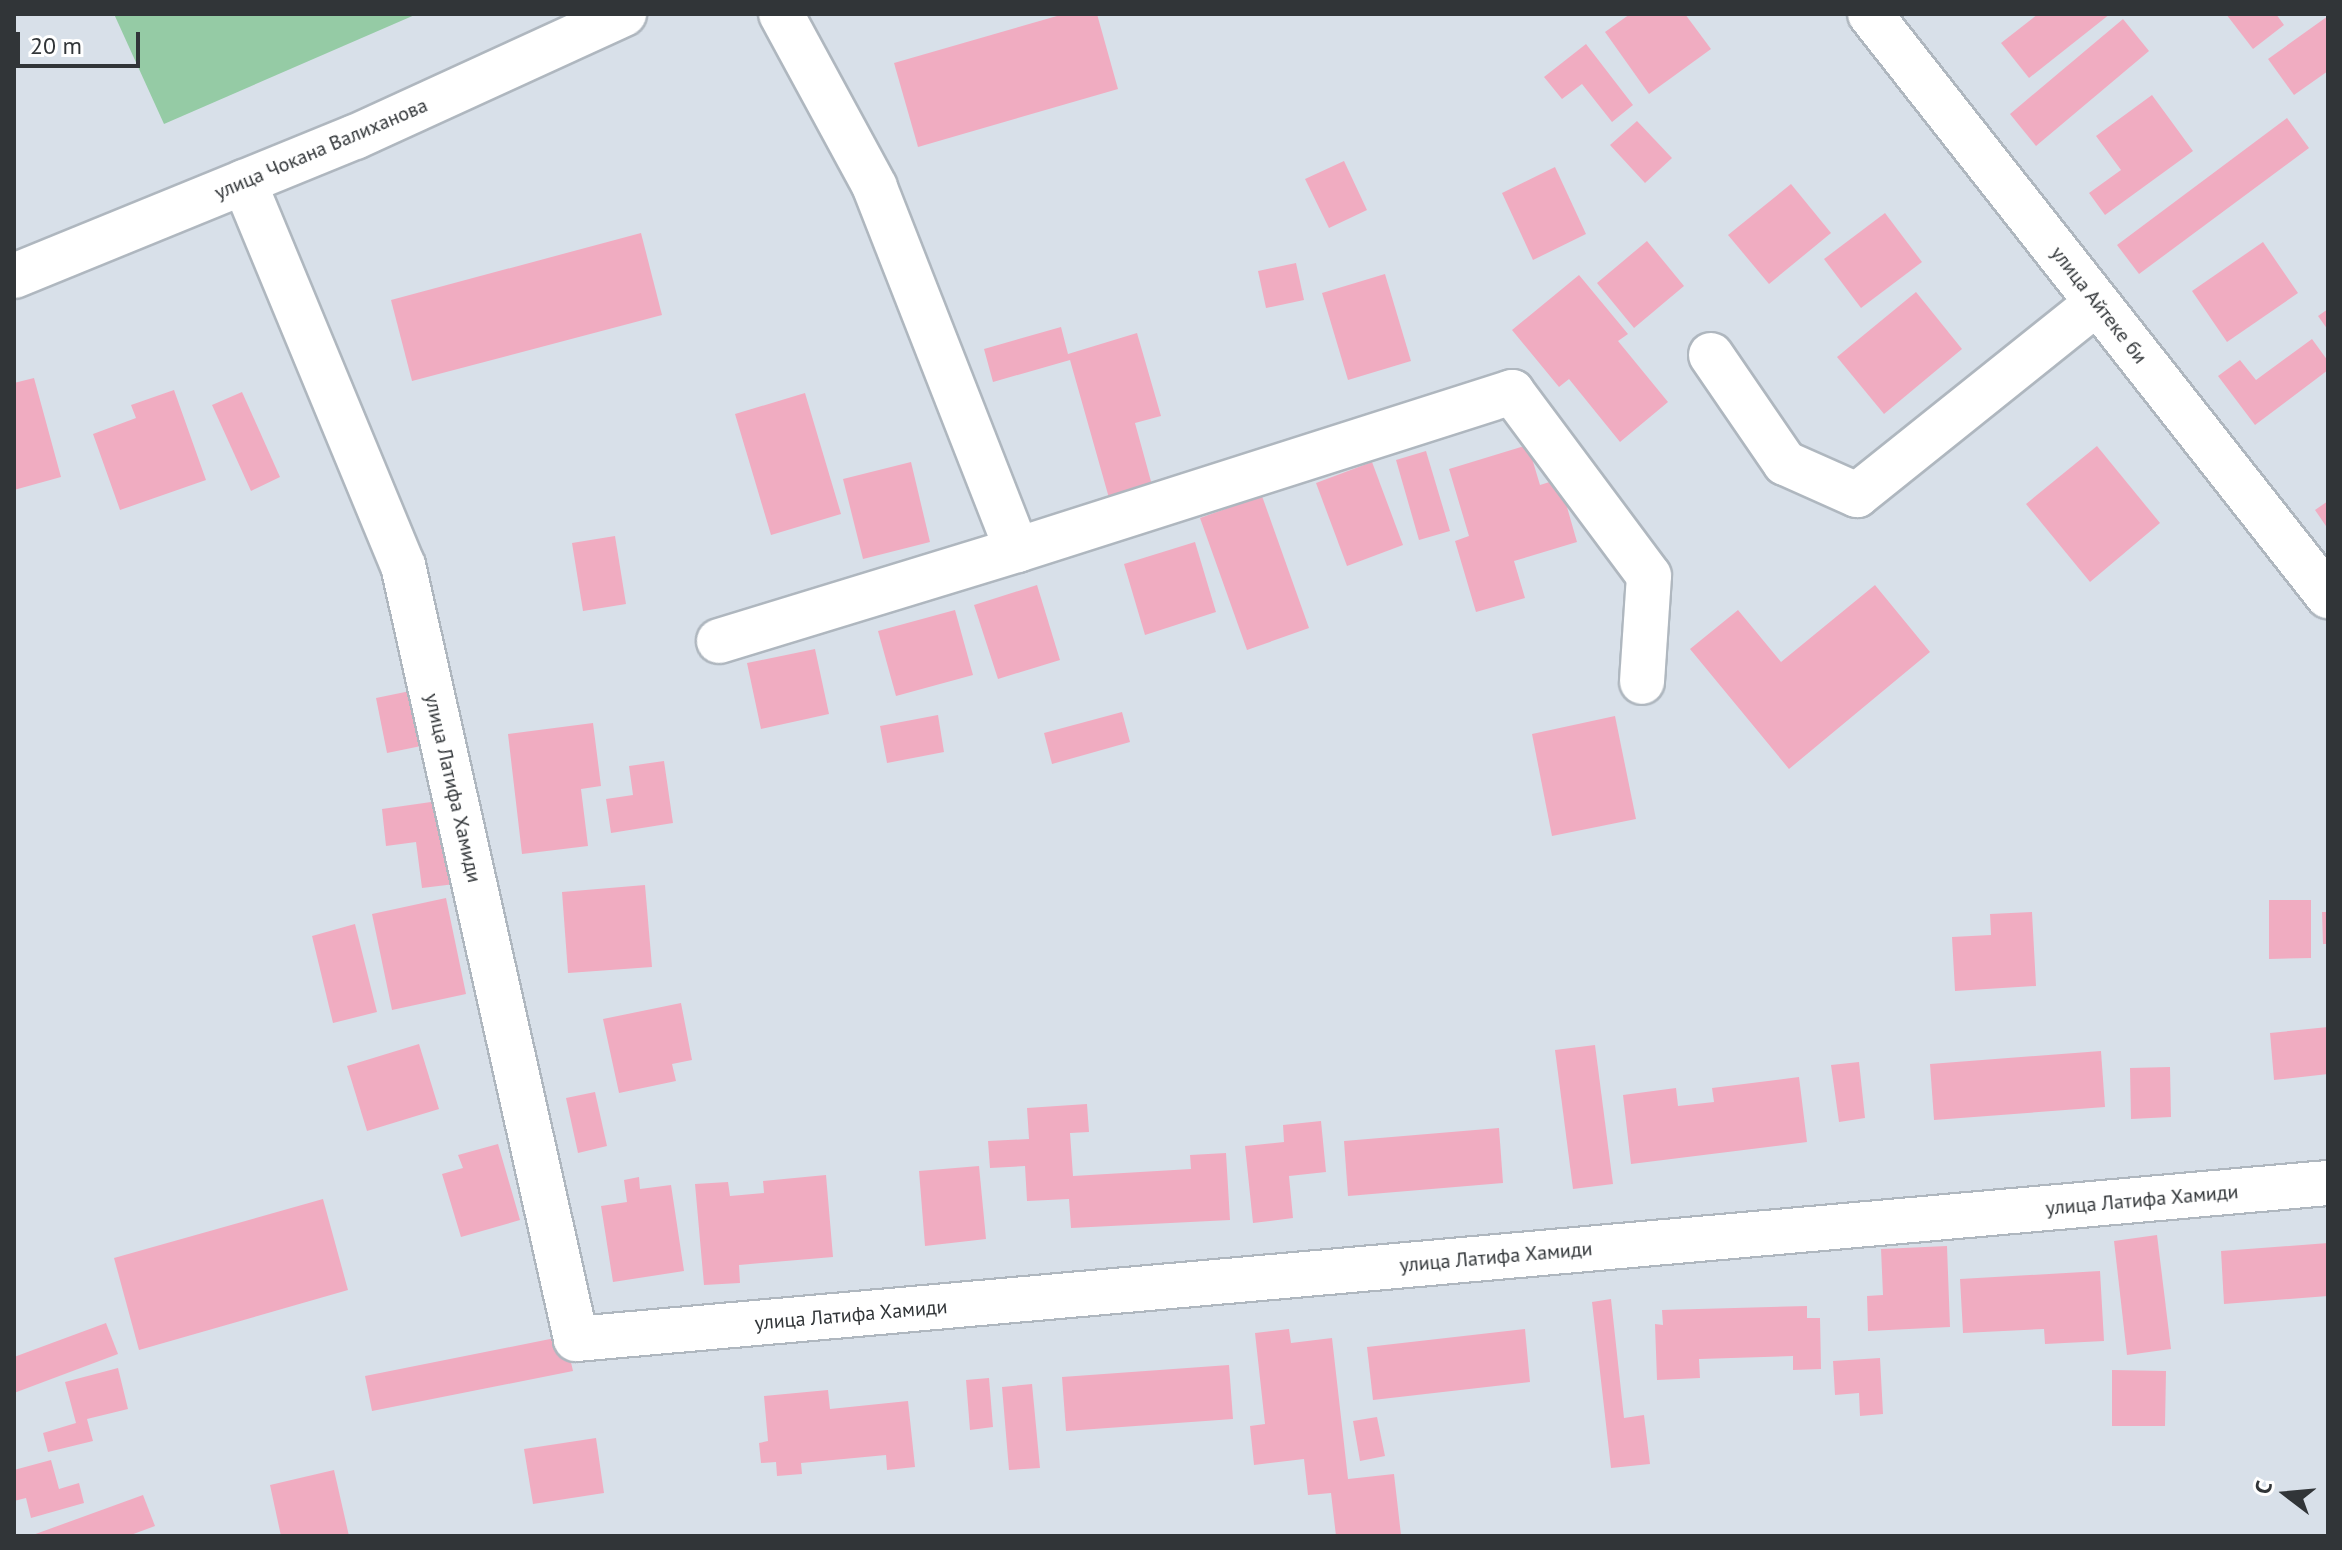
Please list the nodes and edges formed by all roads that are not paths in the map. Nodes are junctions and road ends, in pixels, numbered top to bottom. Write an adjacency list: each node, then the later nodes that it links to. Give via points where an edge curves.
1 (624, 14): 4 (street, улица Чокана Валиханова)
2 (781, 14): 8 (street, via 875,187)
3 (1870, 14): 6 (street, улица Айтеке би)
4 (244, 182): 5 (street, улица Чокана Валиханова); 12 (street, улица Латифа Хамиди, via 403,565 576,1339)
5 (14, 276)
6 (2097, 303): 7 (street, via 1857,495 1785,463); 9 (street, улица Айтеке би)
7 (1711, 355)
8 (1017, 550): 10 (street); 11 (street, via 1512,392 1649,576)
9 (2328, 596)
10 (719, 641)
11 (1642, 682)
12 (2328, 1183)

